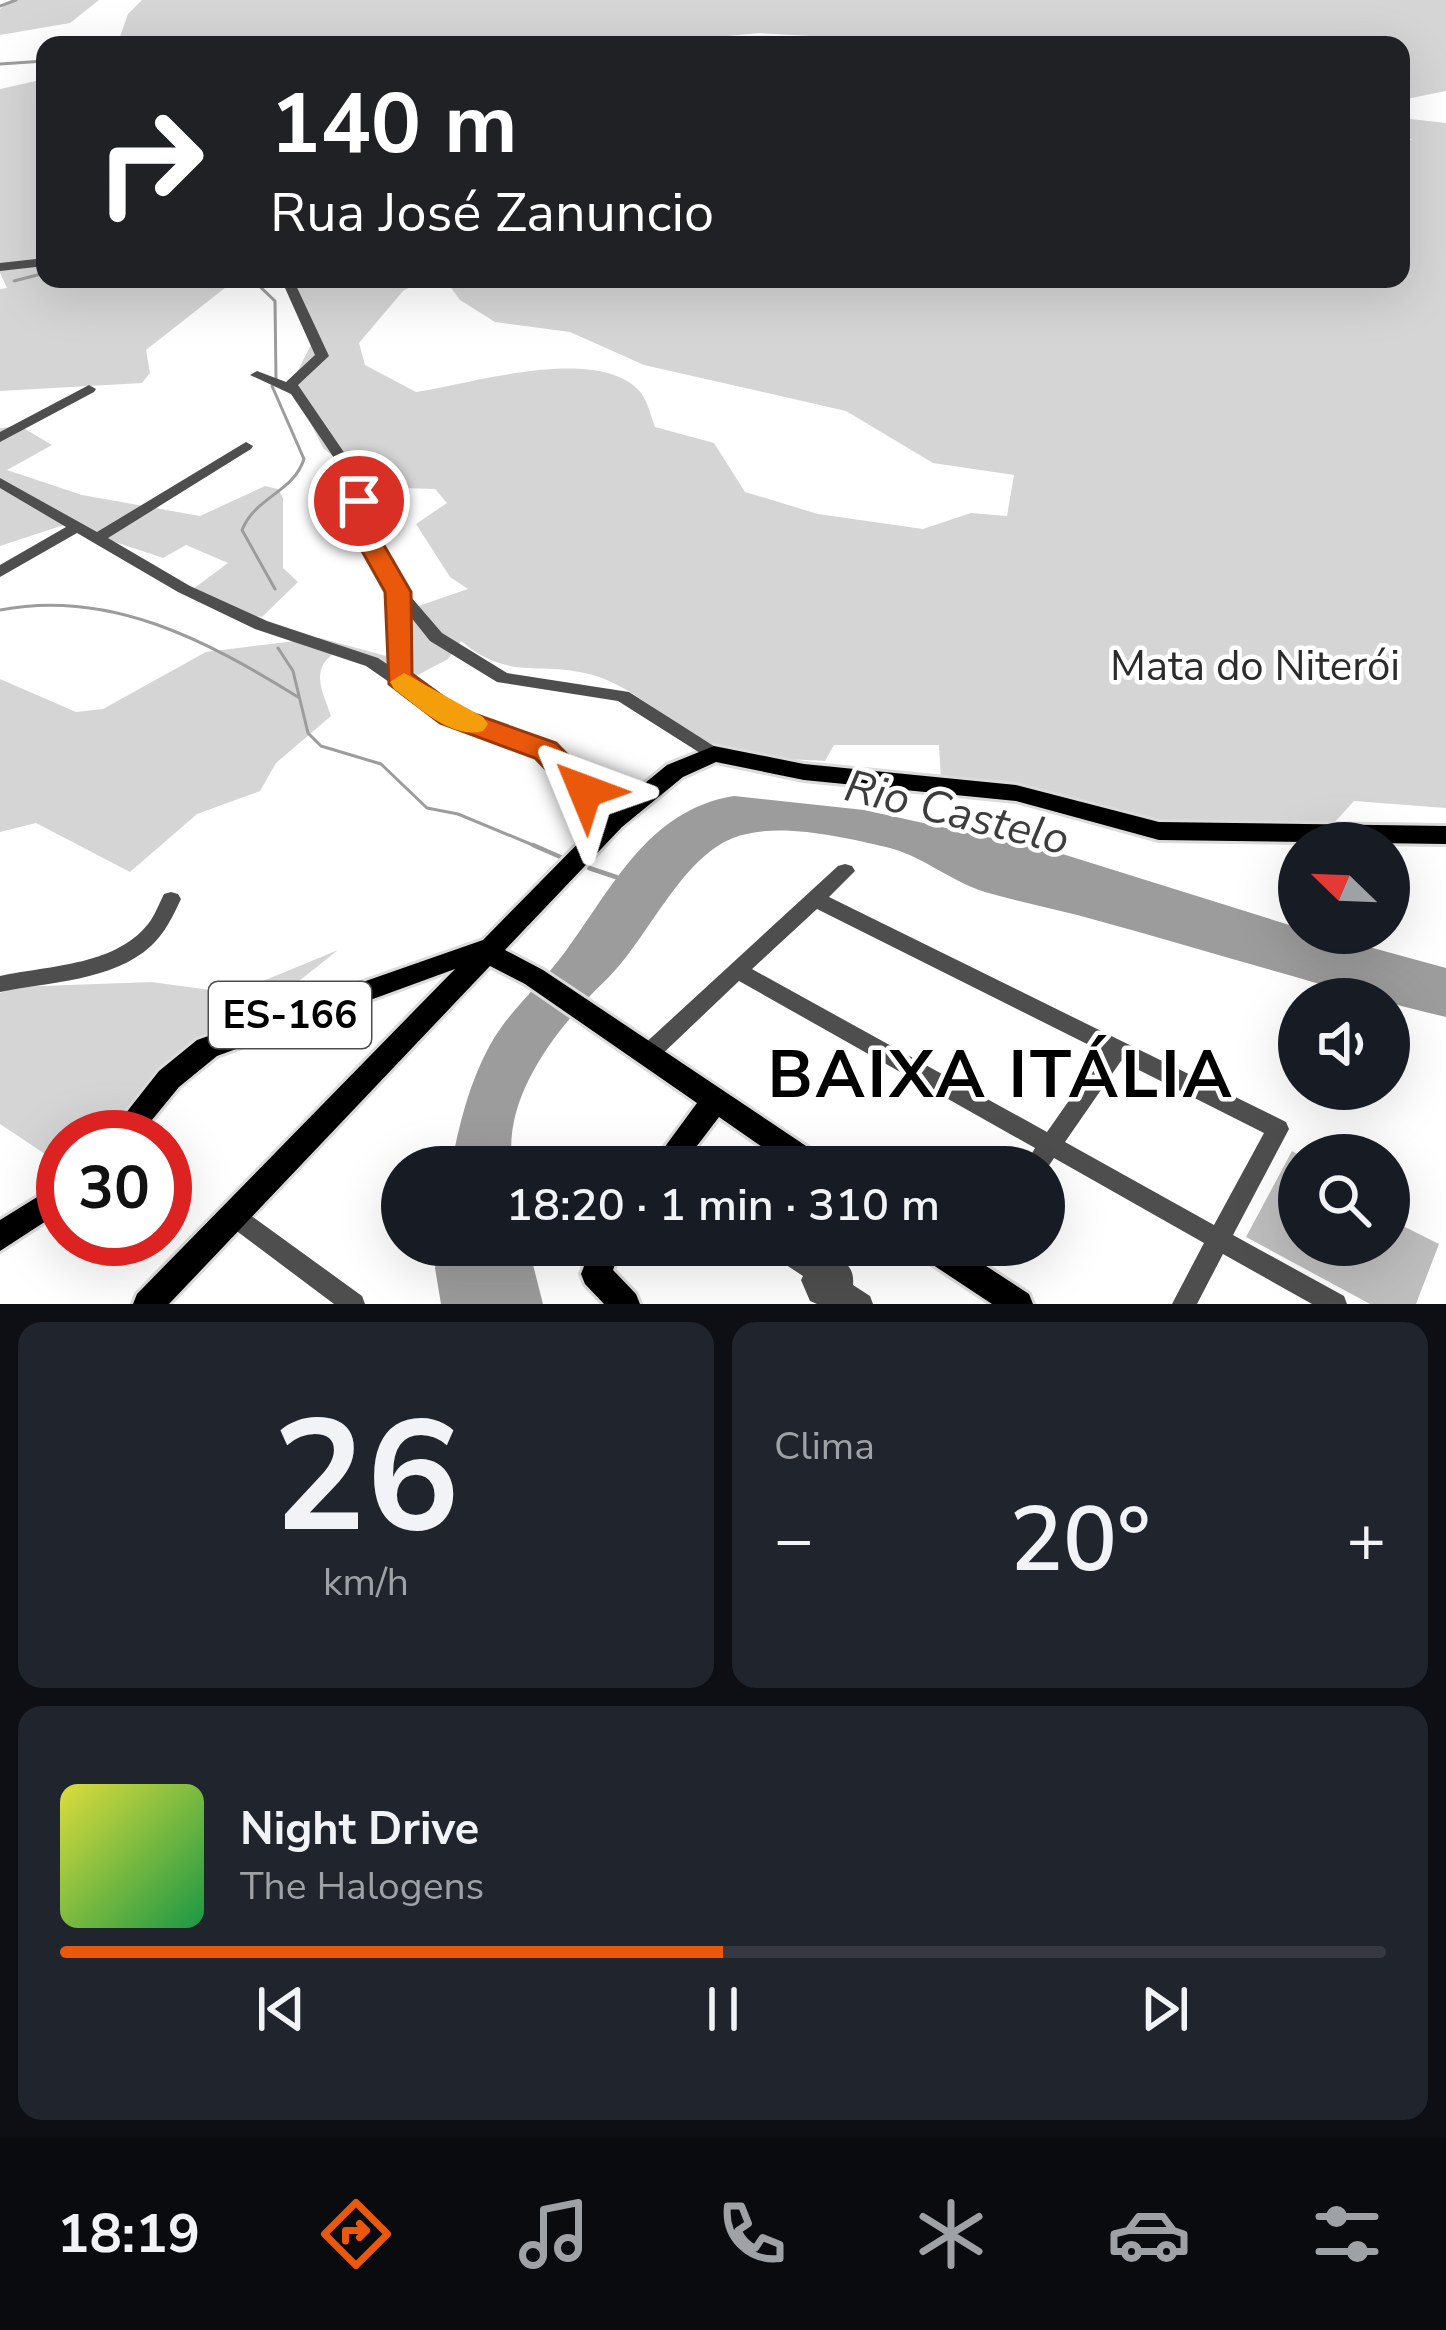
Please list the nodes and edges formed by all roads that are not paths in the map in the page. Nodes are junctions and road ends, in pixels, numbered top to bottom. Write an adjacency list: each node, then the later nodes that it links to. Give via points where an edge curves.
1 (36, 263): 2 (street)
2 (0, 267)
3 (290, 288): 6 (street, via 322,356 293,379)
4 (257, 375): 6 (street)
5 (89, 389): 7 (street)
6 (295, 391): 13 (street, via 362,489 362,525)
7 (0, 438)
8 (246, 446): 11 (street)
9 (0, 482): 10 (street)
10 (76, 527): 11 (street); 12 (street)
11 (96, 538): 14 (street, via 261,625)
12 (0, 572)
13 (398, 592): 14 (street); 15 (street, via 436,637 502,678 623,696)
14 (398, 678): 16 (street, via 450,716 546,751)
15 (714, 754): 16 (main road, via 675,771); 17 (main road, via 822,774 1016,793 1159,831)
16 (614, 820): 21 (main road)
17 (1446, 836)
18 (845, 871): 20 (street)
19 (171, 899): 23 (street, via 155,935 126,956)
20 (815, 899): 22 (street); 24 (street)
21 (492, 952): 25 (main road); 27 (main road, ES-166, via 481,949 207,1048); 32 (main road)
22 (738, 971): 25 (street); 28 (street)
23 (0, 984)
24 (1118, 1049): 28 (street); 34 (street, via 1278,1129)
25 (649, 1054): 26 (main road)
26 (716, 1100): 29 (main road); 30 (main road)
27 (143, 1110)
28 (1051, 1144): 34 (street)
29 (680, 1146)
30 (783, 1146)
31 (36, 1212): 33 (main road)
32 (235, 1216): 39 (main road); 40 (street)
33 (0, 1237)
34 (1220, 1238): 43 (street); 44 (street)
35 (601, 1266): 41 (main road, via 600,1281)
36 (800, 1266): 38 (street)
37 (980, 1266): 42 (main road)
38 (830, 1293)
39 (148, 1304)
40 (352, 1304)
41 (625, 1304)
42 (1018, 1304)
43 (1184, 1304)
44 (1335, 1304)

